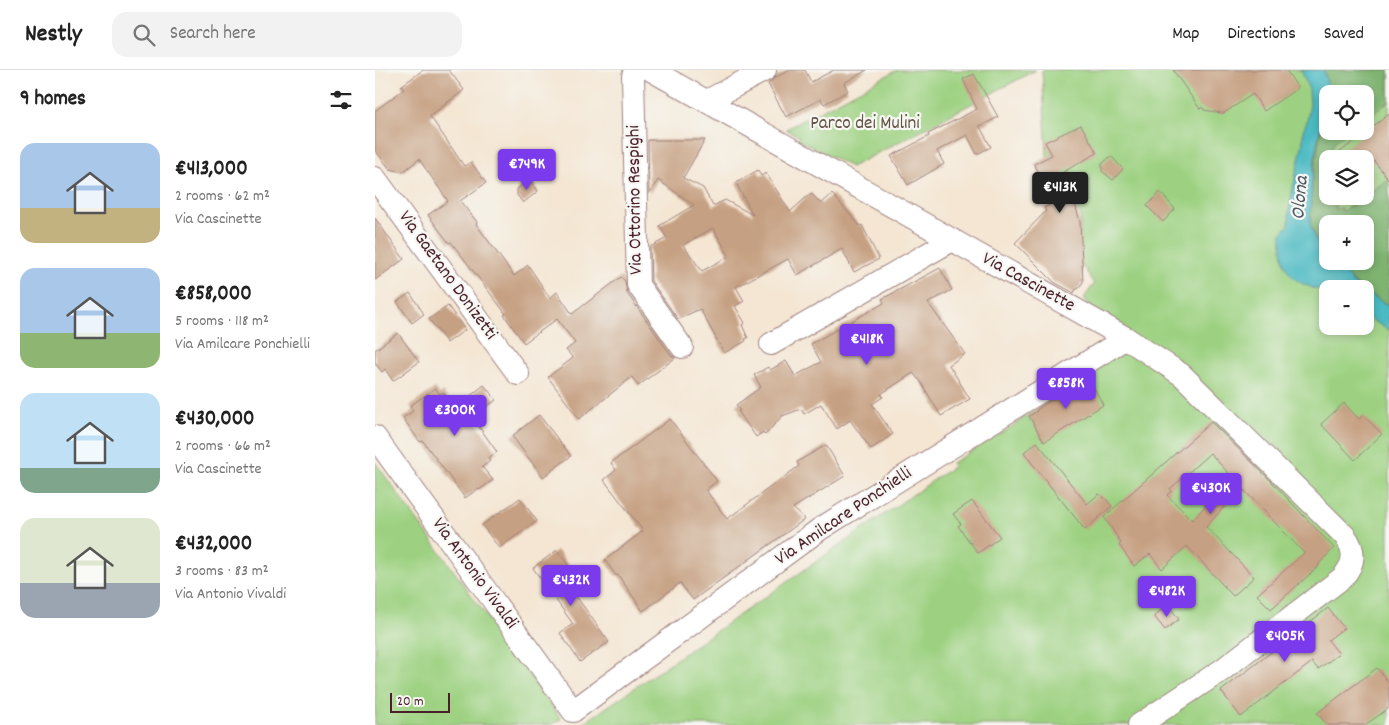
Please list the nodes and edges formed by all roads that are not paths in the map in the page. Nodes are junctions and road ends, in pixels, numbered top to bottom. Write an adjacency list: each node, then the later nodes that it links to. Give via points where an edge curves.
1 (636, 70): 9 (street, Via Ottorino Respighi, via 633,76 638,284)
2 (651, 70): 4 (street, Via Cascinette)
3 (765, 70): 4 (street)
4 (707, 101): 6 (street, Via Cascinette)
5 (375, 178): 10 (street, Via Gaetano Donizetti)
6 (952, 240): 7 (street, Via Cascinette); 8 (street)
7 (1126, 338): 12 (street, Via Amilcare Ponchielli, via 820,529); 13 (street, Via Cascinette, via 1182,375 1345,536 1353,558 1342,578 1222,670)
8 (771, 344)
9 (682, 347)
10 (518, 374)
11 (375, 437): 12 (street, Via Antonio Vivaldi)
12 (573, 711)
13 (1167, 717): 14 (street)
14 (1139, 725)

